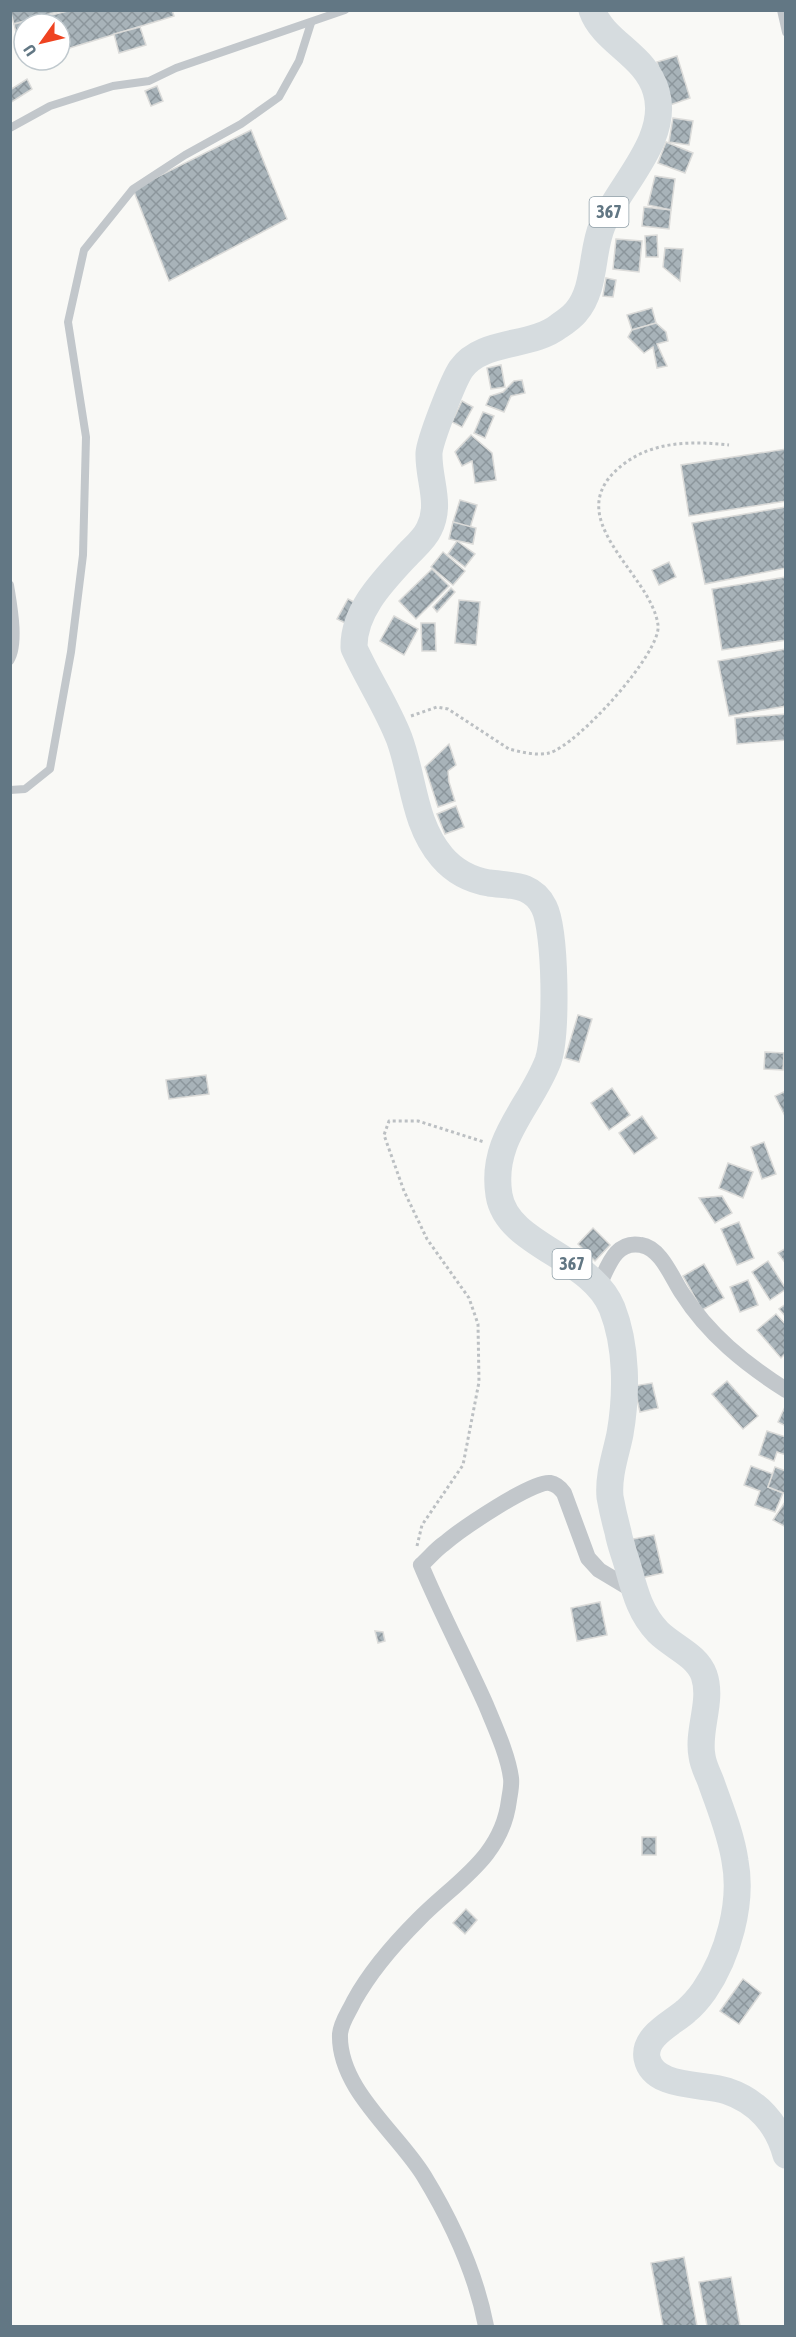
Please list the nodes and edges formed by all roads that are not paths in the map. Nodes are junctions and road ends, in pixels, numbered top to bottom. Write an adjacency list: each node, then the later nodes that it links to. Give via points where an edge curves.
1 (345, 10): 4 (lane)
2 (592, 10): 10 (main road, 367, via 646,70 656,88 656,123 644,154 603,224 588,290 576,312 537,339 480,353 461,369 431,440 430,468 436,503 433,520 370,600 354,635 354,648 401,744 422,824 445,861 473,879 527,889 543,905 552,955 552,1046 547,1064 502,1148 497,1178 501,1205 523,1231)
3 (781, 10): 5 (lane)
4 (311, 23): 6 (lane, via 176,68 149,81 113,86 50,106); 9 (lane, via 299,62 279,97 133,189 84,250 68,322 86,437 83,555 71,652 50,769 25,789)
5 (786, 32)
6 (10, 128)
7 (10, 585): 8 (lane, via 15,632)
8 (10, 661)
9 (10, 790)
10 (599, 1285): 11 (street, via 613,1255 627,1245 643,1245 654,1252 718,1338 752,1369); 12 (main road, 367, via 616,1318 624,1359 622,1418 610,1496)
11 (786, 1390)
12 (633, 1591): 13 (main road, 367, via 639,1607 664,1638 703,1670 706,1699 701,1755 731,1841 737,1875 735,1909 720,1960 703,1992 654,2037 647,2057 651,2067 667,2080 719,2089 744,2098 774,2126); 14 (street, via 593,1565 564,1494 551,1483 519,1494 451,1538 421,1565 498,1732 512,1779 507,1817 471,1874 419,1919 362,1986 340,2036 352,2079 423,2175 454,2232 480,2297)
13 (786, 2155)
14 (486, 2326)

